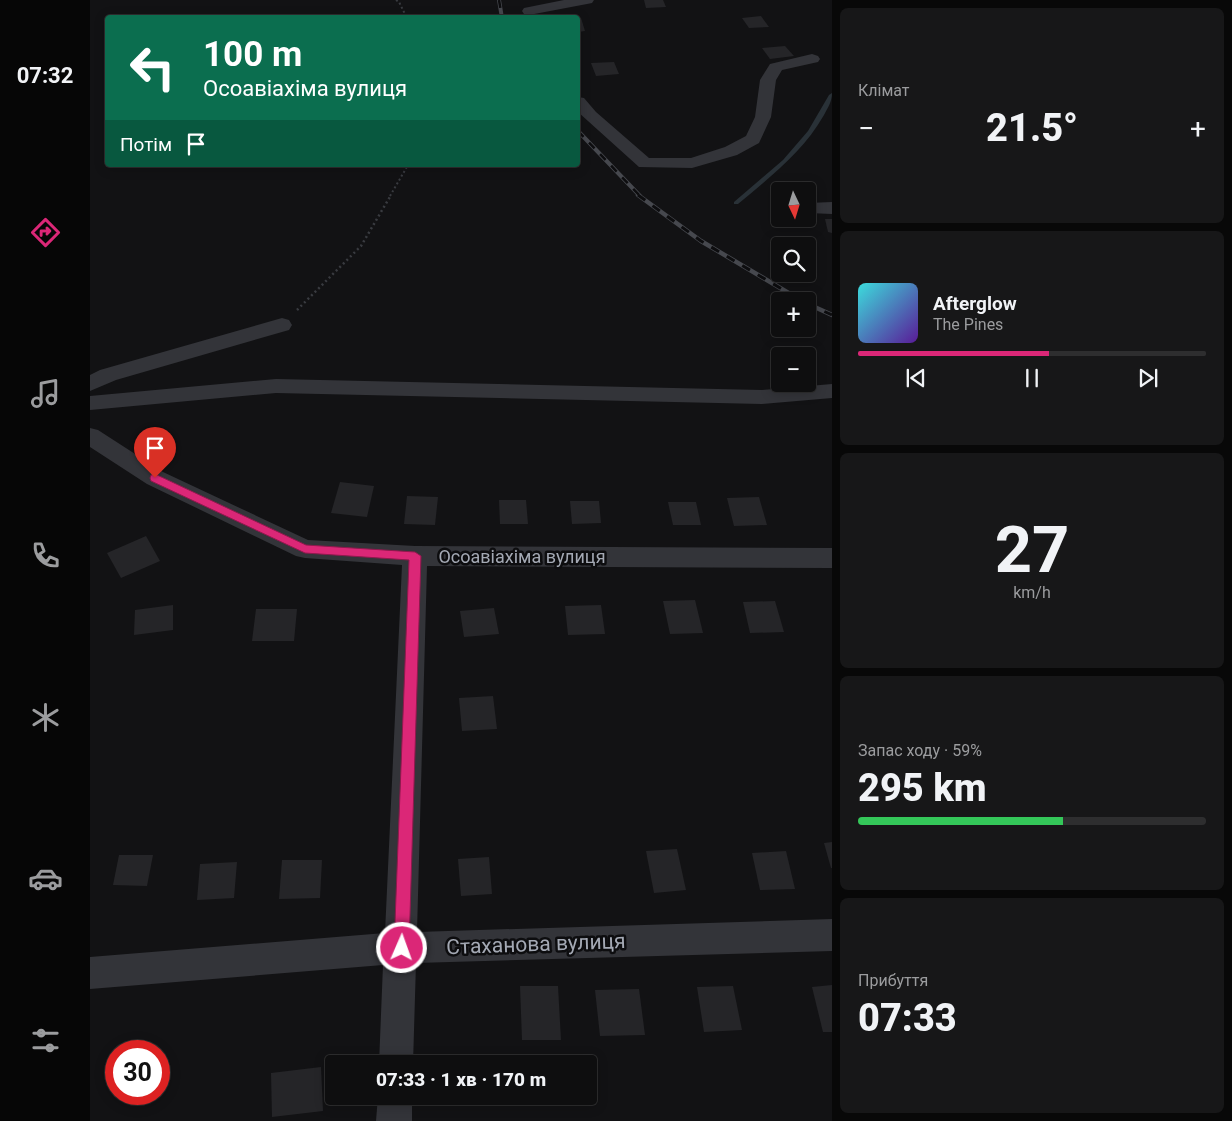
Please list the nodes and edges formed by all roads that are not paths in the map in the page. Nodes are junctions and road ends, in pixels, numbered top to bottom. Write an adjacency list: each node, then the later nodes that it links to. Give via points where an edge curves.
1 (587, 0): 2 (street)
2 (530, 9)
3 (812, 60): 4 (street, via 776,67 768,80 763,117 753,138 730,151 692,163 645,163)
4 (580, 104)
5 (816, 208): 6 (street)
6 (832, 208)
7 (282, 325): 8 (street, via 108,375)
8 (90, 384)
9 (832, 391): 10 (street, via 762,397 276,386)
10 (90, 403)
11 (90, 436): 12 (street, Осоавіахіма вулиця, via 155,478 305,549)
12 (415, 556): 13 (street, Осоавіахіма вулиця); 15 (street)
13 (832, 558)
14 (832, 935): 15 (street, Стаханова вулиця)
15 (402, 948): 16 (street, Стаханова вулиця); 17 (street)
16 (90, 974)
17 (396, 1055)
18 (395, 1105): 19 (street)
19 (394, 1121)

